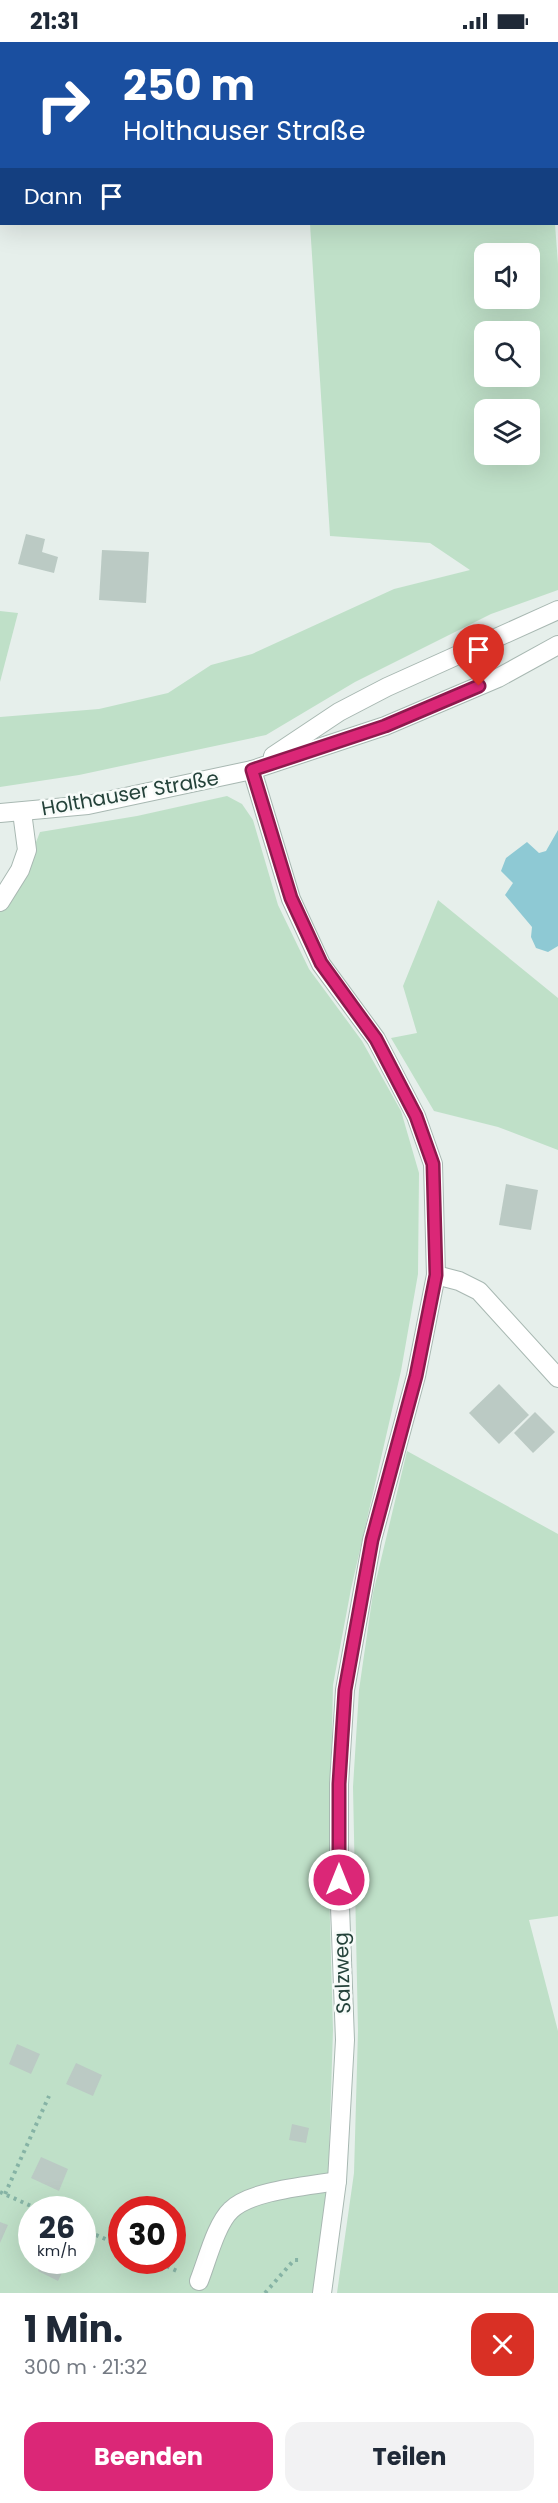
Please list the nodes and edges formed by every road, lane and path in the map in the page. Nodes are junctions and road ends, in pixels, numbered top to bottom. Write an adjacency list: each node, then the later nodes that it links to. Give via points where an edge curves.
1 (558, 610): 3 (street, via 339,712)
2 (558, 645): 3 (street, Holthauser Straße, via 498,678 385,726)
3 (252, 770): 4 (street, Holthauser Straße, via 87,805); 7 (street, Salzweg, via 291,898 321,963 376,1039 416,1116 433,1164)
4 (22, 812): 5 (street, Holthauser Straße); 6 (street, via 27,850 20,870)
5 (0, 813)
6 (0, 902)
7 (436, 1275): 8 (street, via 479,1291); 10 (street, Salzweg, via 416,1376 372,1540 345,1690 339,1784 345,2040)
8 (558, 1378)
9 (49, 2097): 11 (path)
10 (337, 2181): 13 (street, Salzweg); 14 (street, via 274,2191 230,2210 220,2225)
11 (2, 2193): 12 (path)
12 (18, 2200)
13 (328, 2259): 15 (path, via 294,2260); 16 (street, Salzweg)
14 (199, 2281)
15 (265, 2293)
16 (322, 2293)

